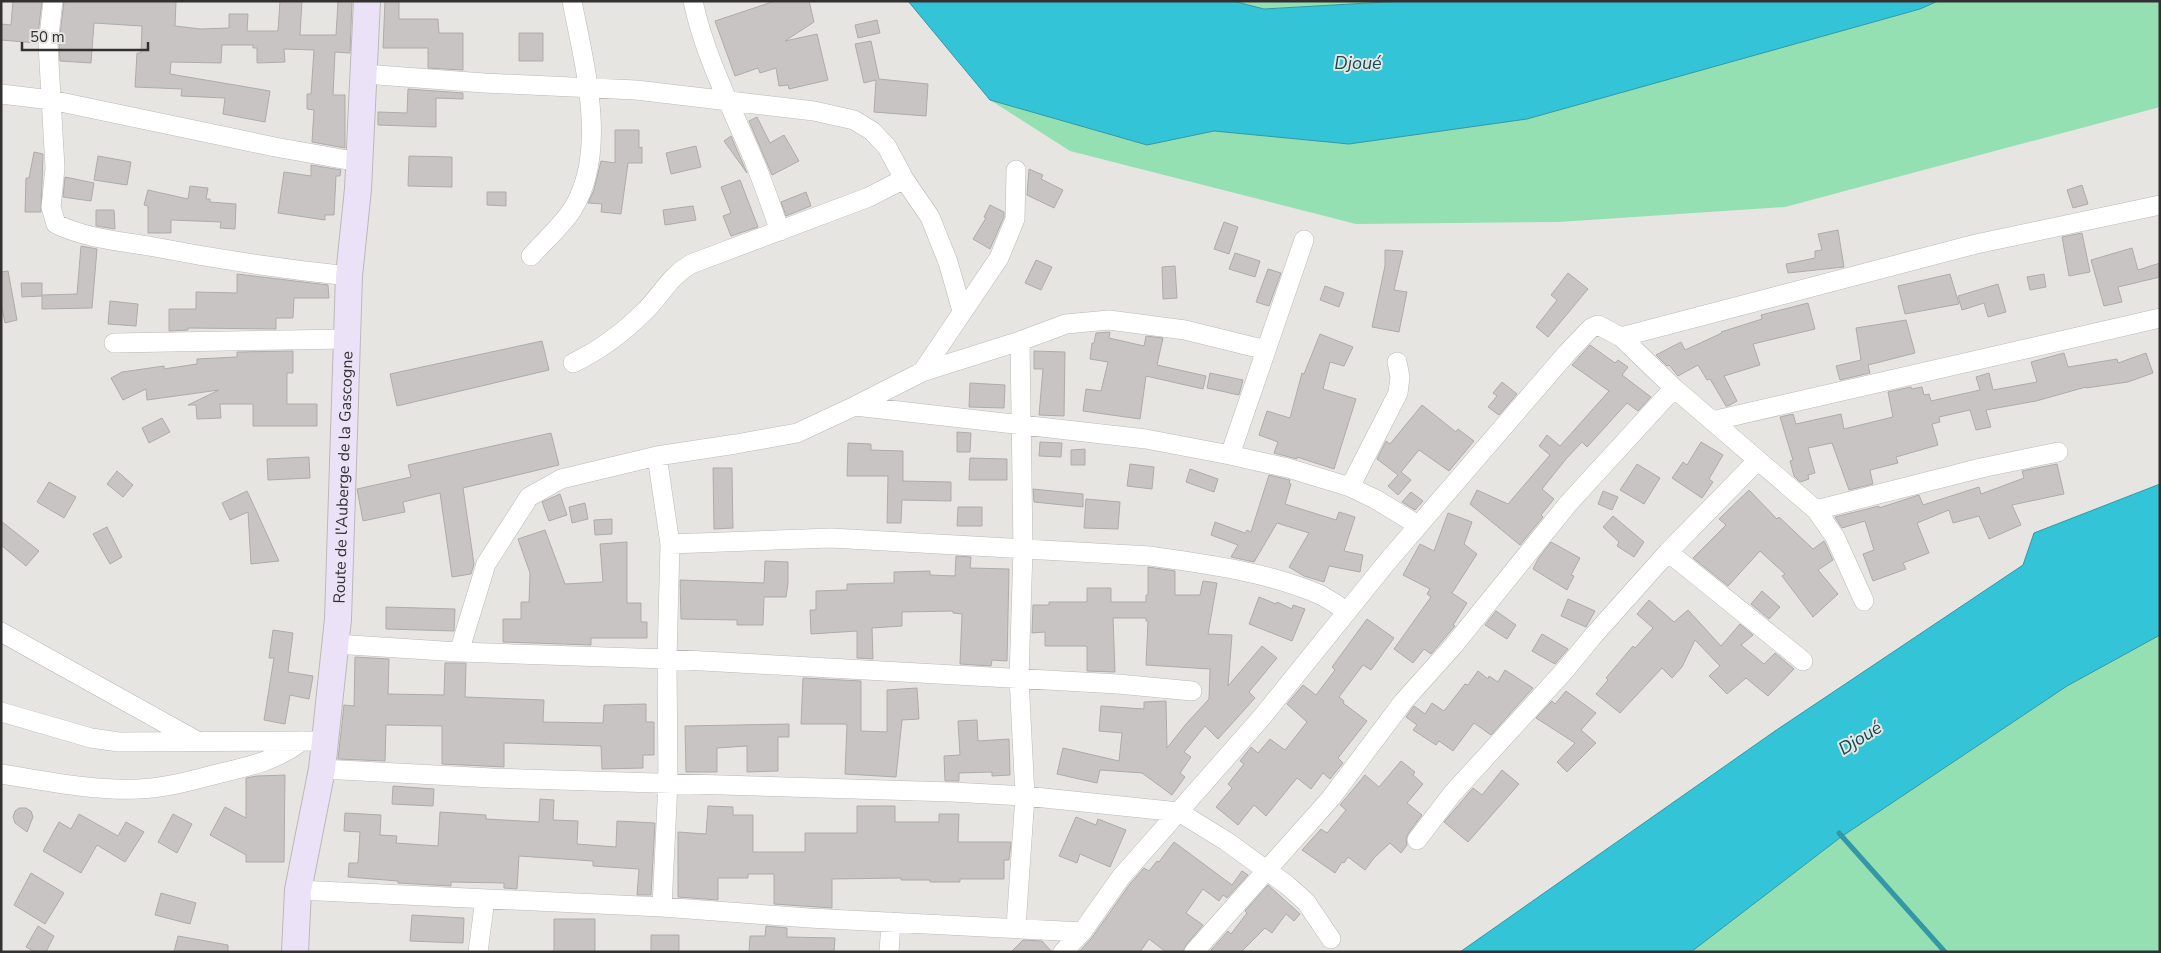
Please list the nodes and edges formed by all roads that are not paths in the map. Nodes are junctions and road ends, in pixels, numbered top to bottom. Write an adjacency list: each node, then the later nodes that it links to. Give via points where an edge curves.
1 (53, 1): 8 (street, via 48,44)
2 (367, 1): 5 (street, Route de l'Auberge de la Gascogne)
3 (572, 1): 6 (street)
4 (693, 1): 9 (street, via 711,62)
5 (364, 74): 6 (street); 10 (street, Route de l'Auberge de la Gascogne)
6 (589, 89): 9 (street, via 636,90); 16 (street, via 591,149 583,187 572,210)
7 (1, 94): 8 (street)
8 (51, 100): 10 (street); 17 (street, via 55,168 51,207 56,224 74,233 167,250 288,270)
9 (727, 100): 12 (street, via 814,111 854,120 872,131 887,147); 14 (street, via 756,164)
10 (359, 162): 17 (street, Route de l'Auberge de la Gascogne)
11 (1016, 170): 18 (street, via 1015,219 999,258)
12 (904, 179): 14 (street, via 868,197); 18 (street, via 930,217 948,262)
13 (2160, 204): 20 (street, via 1976,244)
14 (780, 231): 26 (street, via 691,264 669,280 645,311 625,329 596,352)
15 (1304, 240): 24 (street)
16 (531, 256)
17 (349, 276): 21 (street, Route de l'Auberge de la Gascogne)
18 (962, 311): 27 (street)
19 (2160, 318): 30 (street)
20 (1621, 337): 28 (street); 38 (street, via 1598,325 1580,338)
21 (348, 339): 23 (street); 45 (street, Route de l'Auberge de la Gascogne)
22 (1020, 341): 24 (street, via 1066,324 1109,320 1185,330); 27 (street); 31 (street)
23 (114, 343)
24 (1266, 350): 33 (street)
25 (1397, 362): 36 (street, via 1400,377 1398,393)
26 (572, 363)
27 (922, 372): 29 (street)
28 (1674, 388): 30 (street); 60 (street, via 1567,505 1454,645 1403,702 1331,798)
29 (855, 406): 31 (street); 34 (street, via 797,433)
30 (1712, 421): 35 (street)
31 (1022, 425): 33 (street, via 1146,438); 40 (street)
32 (2058, 452): 37 (street)
33 (1230, 455): 36 (street)
34 (658, 456): 39 (street); 46 (street, via 561,479 529,497 486,564)
35 (1758, 460): 37 (street); 41 (street)
36 (1350, 487): 38 (street)
37 (1816, 510): 42 (street, via 1835,537)
38 (1418, 525): 43 (street)
39 (670, 544): 40 (street, via 831,538); 47 (street)
40 (1023, 549): 43 (street, via 1150,556 1196,562 1299,586 1323,596); 49 (street)
41 (1668, 552): 48 (street); 59 (street, via 1452,794)
42 (1864, 601)
43 (1347, 612): 58 (street)
44 (1, 632): 52 (street)
45 (336, 644): 46 (street); 53 (street, Route de l'Auberge de la Gascogne)
46 (459, 652): 47 (street)
47 (667, 659): 49 (street); 56 (street)
48 (1803, 661)
49 (1019, 678): 50 (street); 57 (street)
50 (1192, 690)
51 (1, 712): 52 (street, via 90,738 119,742)
52 (198, 741): 53 (street)
53 (314, 741): 54 (street, Route de l'Auberge de la Gascogne); 55 (street, via 241,768 139,789 94,788)
54 (322, 769): 56 (street, via 492,778); 61 (street, Route de l'Auberge de la Gascogne)
55 (1, 774)
56 (668, 782): 57 (street); 63 (street)
57 (1025, 796): 58 (street); 65 (street)
58 (1179, 812): 60 (street); 66 (street, via 1121,877)
59 (1417, 840)
60 (1268, 872): 67 (street, via 1306,902); 72 (street)
61 (298, 890): 62 (street); 68 (street, Route de l'Auberge de la Gascogne)
62 (486, 899): 63 (street); 69 (street)
63 (662, 908): 64 (street)
64 (890, 922): 65 (street); 70 (street)
65 (1016, 927): 66 (street)
66 (1082, 932): 71 (street)
67 (1331, 939)
68 (295, 952)
69 (478, 952)
70 (889, 952)
71 (1063, 952)
72 (1194, 952)

